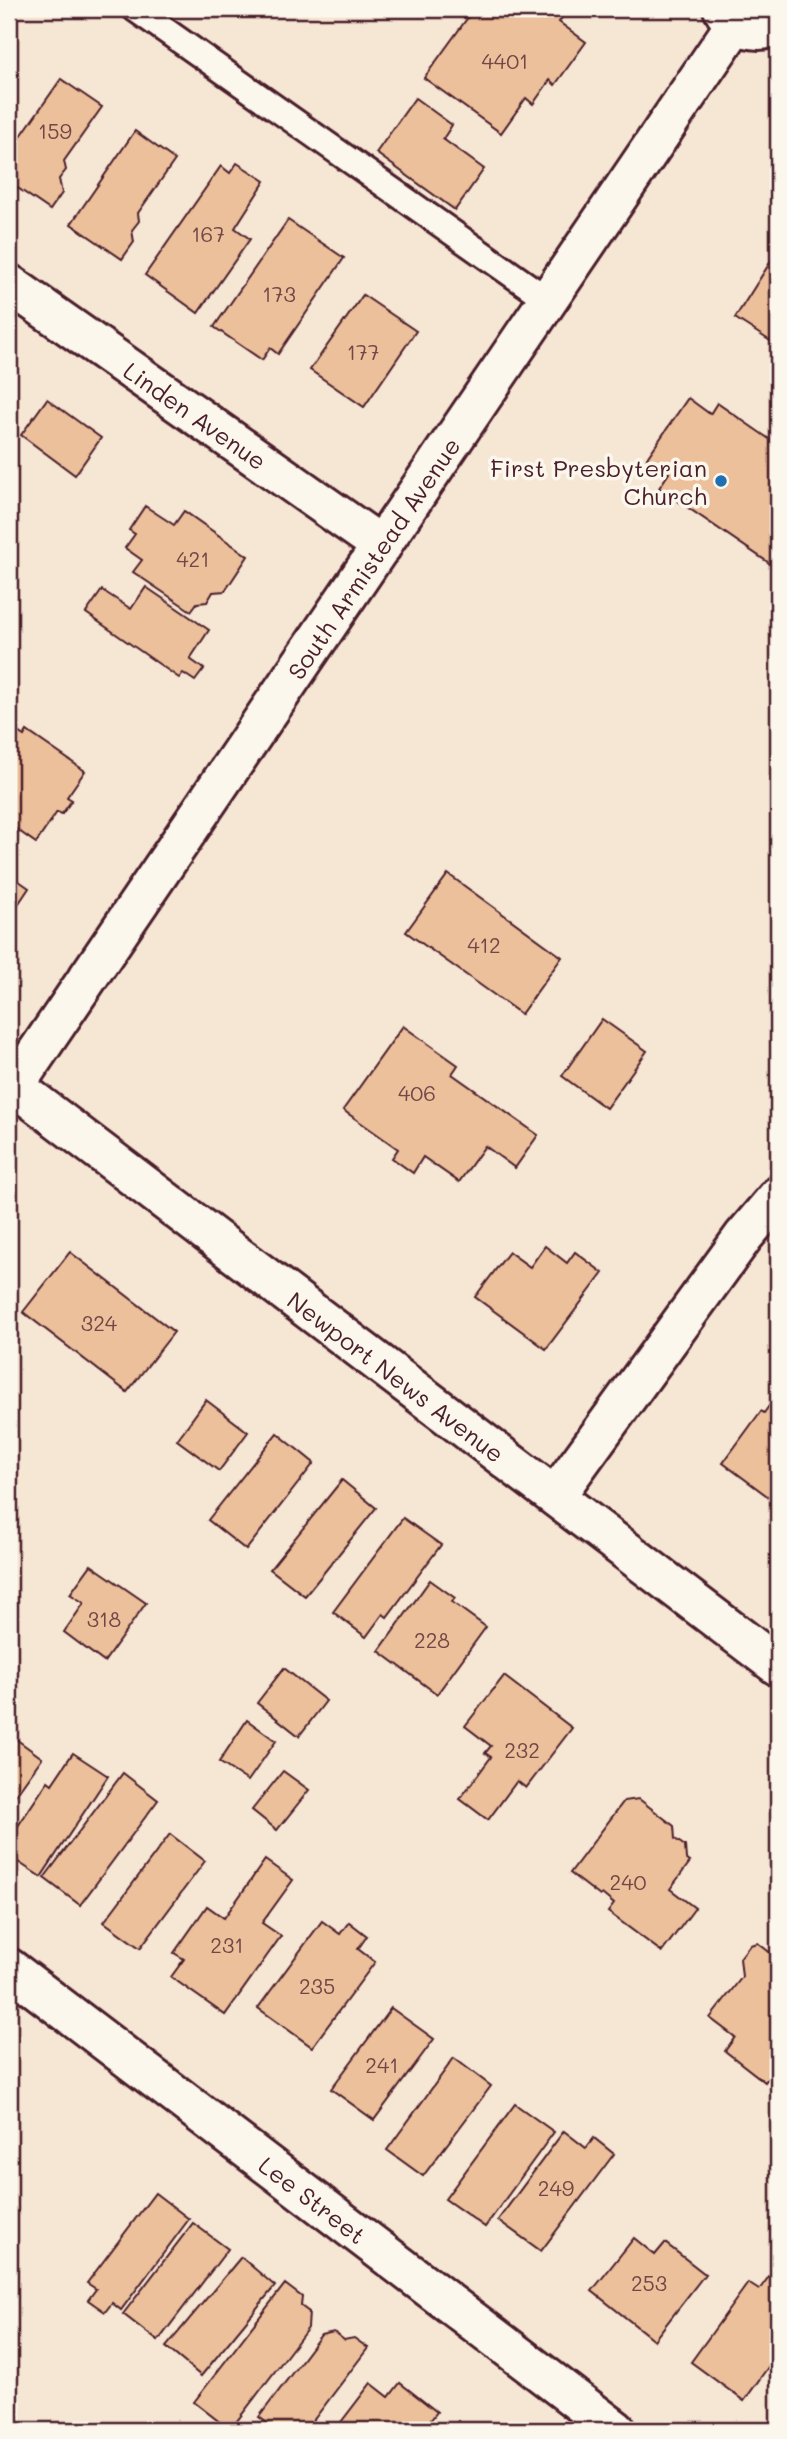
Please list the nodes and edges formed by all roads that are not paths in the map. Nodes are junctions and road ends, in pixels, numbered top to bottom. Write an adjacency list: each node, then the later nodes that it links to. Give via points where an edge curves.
1 (135, 9): 5 (lane)
2 (729, 16): 3 (street, via 761,31); 5 (street, South Armistead Avenue)
3 (778, 25)
4 (9, 284): 6 (street, Linden Avenue)
5 (548, 300): 6 (street, South Armistead Avenue)
6 (382, 546): 7 (street, South Armistead Avenue)
7 (11, 1090): 9 (street, Newport News Avenue)
8 (778, 1196): 9 (street)
9 (555, 1495): 10 (street, Newport News Avenue)
10 (778, 1666)
11 (9, 1968): 12 (street, Lee Street)
12 (616, 2430)

